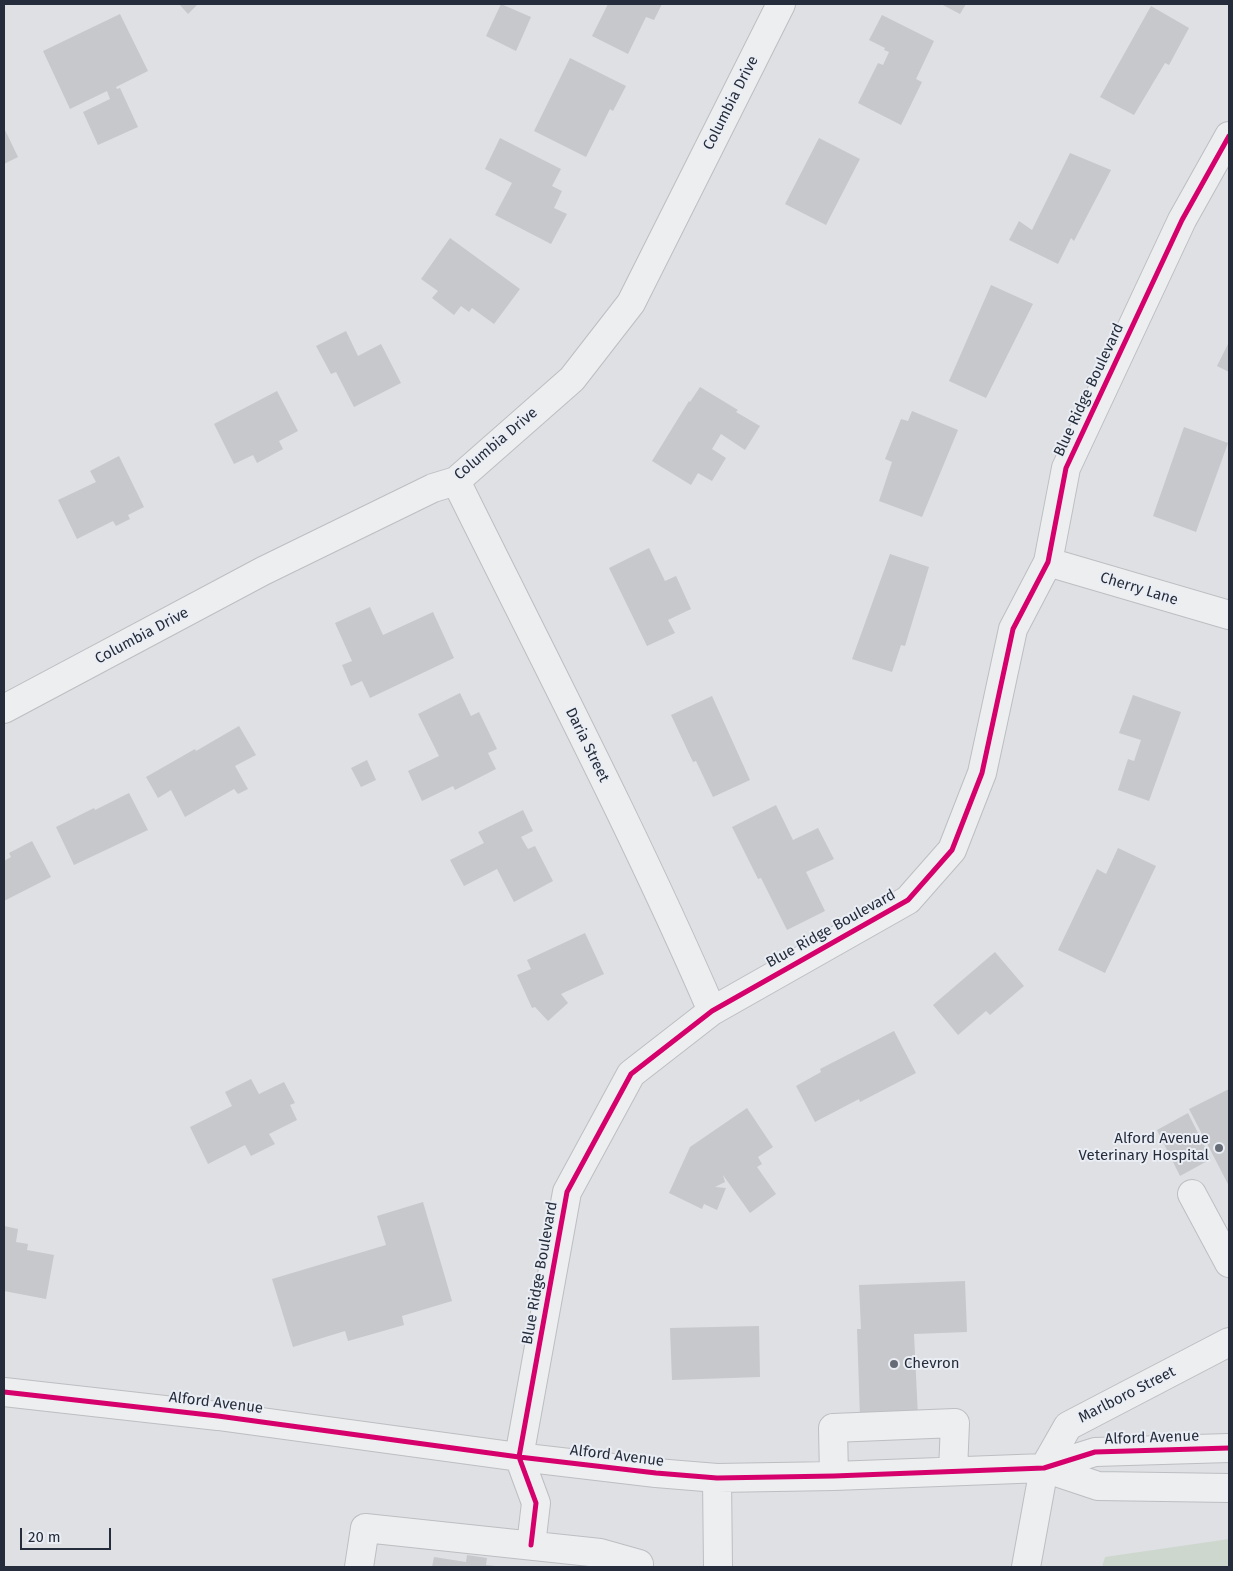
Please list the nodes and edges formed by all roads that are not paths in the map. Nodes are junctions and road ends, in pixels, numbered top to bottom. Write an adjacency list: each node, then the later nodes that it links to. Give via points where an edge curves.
1 (781, 4): 3 (street, Columbia Drive, via 631,303 572,379)
2 (1229, 136): 4 (street, Blue Ridge Boulevard, via 1182,220 1066,468)
3 (456, 481): 6 (street, Columbia Drive, via 433,488 263,570); 7 (street, Daria Street, via 629,830)
4 (1048, 562): 5 (street, Cherry Lane); 7 (street, Blue Ridge Boulevard, via 1013,629 982,773 952,850 908,900)
5 (1229, 616)
6 (4, 709)
7 (712, 1011): 13 (street, Blue Ridge Boulevard, via 631,1074 568,1192)
8 (1192, 1194): 9 (street)
9 (1229, 1263)
10 (1229, 1342): 14 (street, Marlboro Street, via 1068,1426)
11 (4, 1392): 13 (street, Alford Avenue, via 218,1416)
12 (1229, 1448): 14 (street, Alford Avenue, via 1095,1452)
13 (520, 1457): 17 (street, Alford Avenue); 19 (street, via 536,1503)
14 (1044, 1468): 15 (street, Alford Avenue); 18 (street, Alford Avenue, via 1098,1486); 23 (street, Marlboro Street)
15 (953, 1471): 16 (street, Alford Avenue); 16 (street, via 954,1423 833,1428)
16 (834, 1476): 17 (street, Alford Avenue)
17 (717, 1478): 22 (street)
18 (1229, 1488)
19 (531, 1545): 20 (street, via 365,1528); 21 (street, via 600,1553 639,1564)
20 (359, 1567)
21 (638, 1567)
22 (718, 1567)
23 (1026, 1567)

